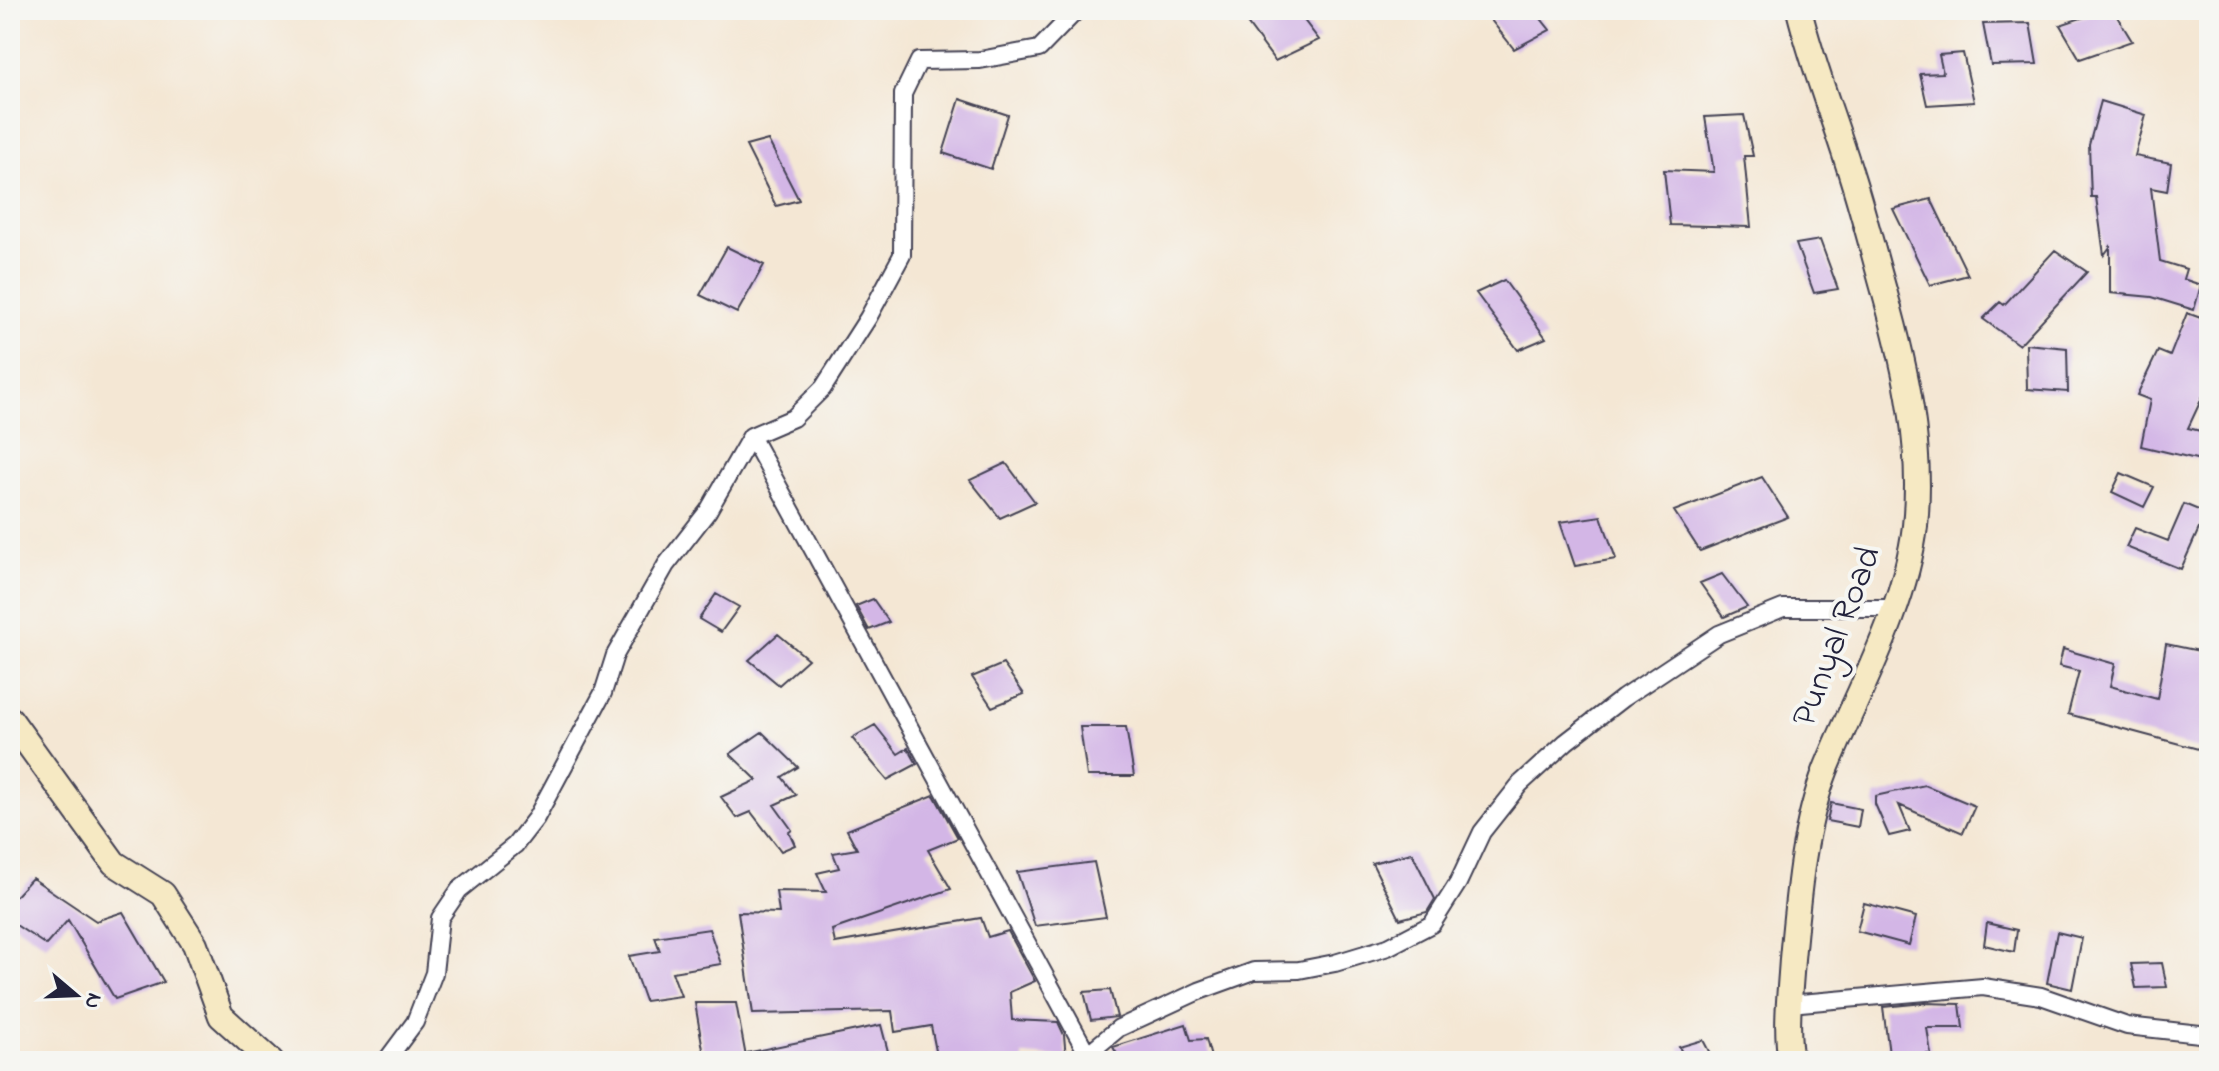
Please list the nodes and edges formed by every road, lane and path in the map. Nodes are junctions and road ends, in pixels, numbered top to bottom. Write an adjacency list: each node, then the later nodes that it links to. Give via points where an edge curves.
1 (1077, 10): 3 (street, via 1039,49 980,60 919,61 903,94 902,255 823,388 793,418)
2 (1799, 10): 4 (main road, Punyal Road, via 1853,179 1912,401 1915,524 1907,576)
3 (751, 436): 8 (street); 10 (street, via 622,642 603,693 536,818 515,845 459,890 440,918 430,986 415,1022)
4 (1894, 608): 6 (main road, Punyal Road, via 1810,816); 8 (street, via 1783,608 1719,634 1623,698 1520,784 1482,832 1432,924 1388,947 1335,963 1254,971 1199,991 1119,1028)
5 (10, 719): 9 (main road, via 114,863 163,894 195,944 221,1016)
6 (1789, 1004): 7 (street, via 1983,987 2041,996 2127,1026); 11 (main road, Punyal Road, via 1786,1036)
7 (2209, 1035)
8 (1083, 1057)
9 (271, 1061)
10 (386, 1061)
11 (1791, 1061)

